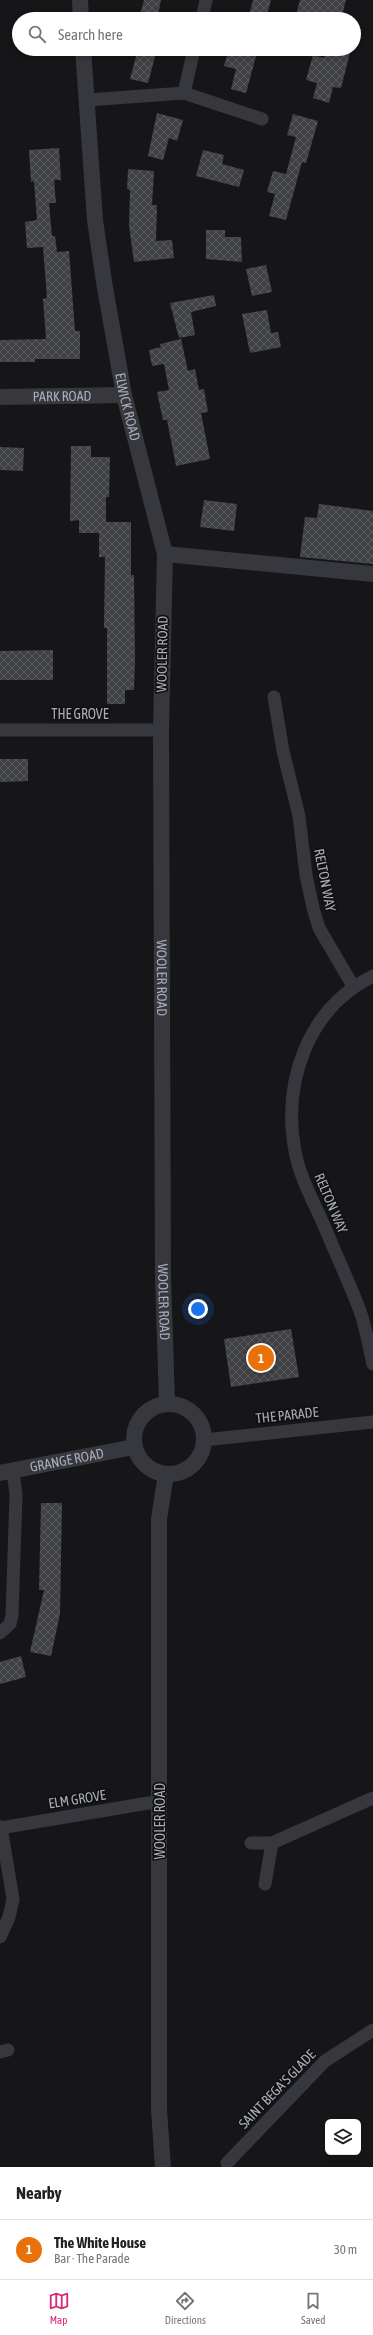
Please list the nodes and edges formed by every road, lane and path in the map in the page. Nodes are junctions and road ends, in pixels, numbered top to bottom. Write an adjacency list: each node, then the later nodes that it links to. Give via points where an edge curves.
1 (80, 0): 3 (street)
2 (206, 0): 4 (street)
3 (81, 12)
4 (203, 12)
5 (84, 56): 8 (street, ELWICK ROAD)
6 (192, 56): 7 (street)
7 (184, 93): 8 (street); 9 (street)
8 (87, 100): 10 (street, ELWICK ROAD, via 95,220)
9 (262, 119)
10 (124, 395): 11 (street, PARK ROAD); 12 (street, ELWICK ROAD)
11 (0, 398)
12 (165, 554): 13 (street); 16 (street, WOOLER ROAD)
13 (373, 574)
14 (274, 697): 18 (street, RELTON WAY, via 283,751 299,816 313,908 326,941)
15 (0, 730): 16 (street, THE GROVE)
16 (160, 730): 20 (street, WOOLER ROAD, via 163,1277)
17 (373, 976): 18 (street)
18 (353, 986): 19 (street, RELTON WAY, via 323,1016 307,1039 298,1068 293,1104 295,1150 303,1179 360,1312)
19 (373, 1364)
20 (167, 1403): 22 (street, via 180,1405 191,1411 202,1425); 23 (street, via 151,1407 141,1416 134,1431)
21 (373, 1422): 22 (street, THE PARADE)
22 (204, 1440): 25 (street, via 198,1459 189,1468 178,1473)
23 (134, 1447): 24 (street, GRANGE ROAD); 25 (street, via 141,1462 150,1469)
24 (6, 1472): 26 (street, via 16,1495 12,1615 10,1624)
25 (166, 1474): 28 (street, WOOLER ROAD, via 159,1519)
26 (0, 1633)
27 (373, 1798): 31 (street)
28 (160, 1801): 29 (street, ELM GROVE); 36 (street, WOOLER ROAD, via 159,2110)
29 (1, 1828): 33 (street, via 12,1899 9,1917)
30 (251, 1843): 31 (street)
31 (272, 1843): 32 (street)
32 (265, 1884)
33 (0, 1938)
34 (373, 2030): 35 (street, SAINT BEGA'S GLADE, via 325,2061)
35 (228, 2163)
36 (163, 2167)

